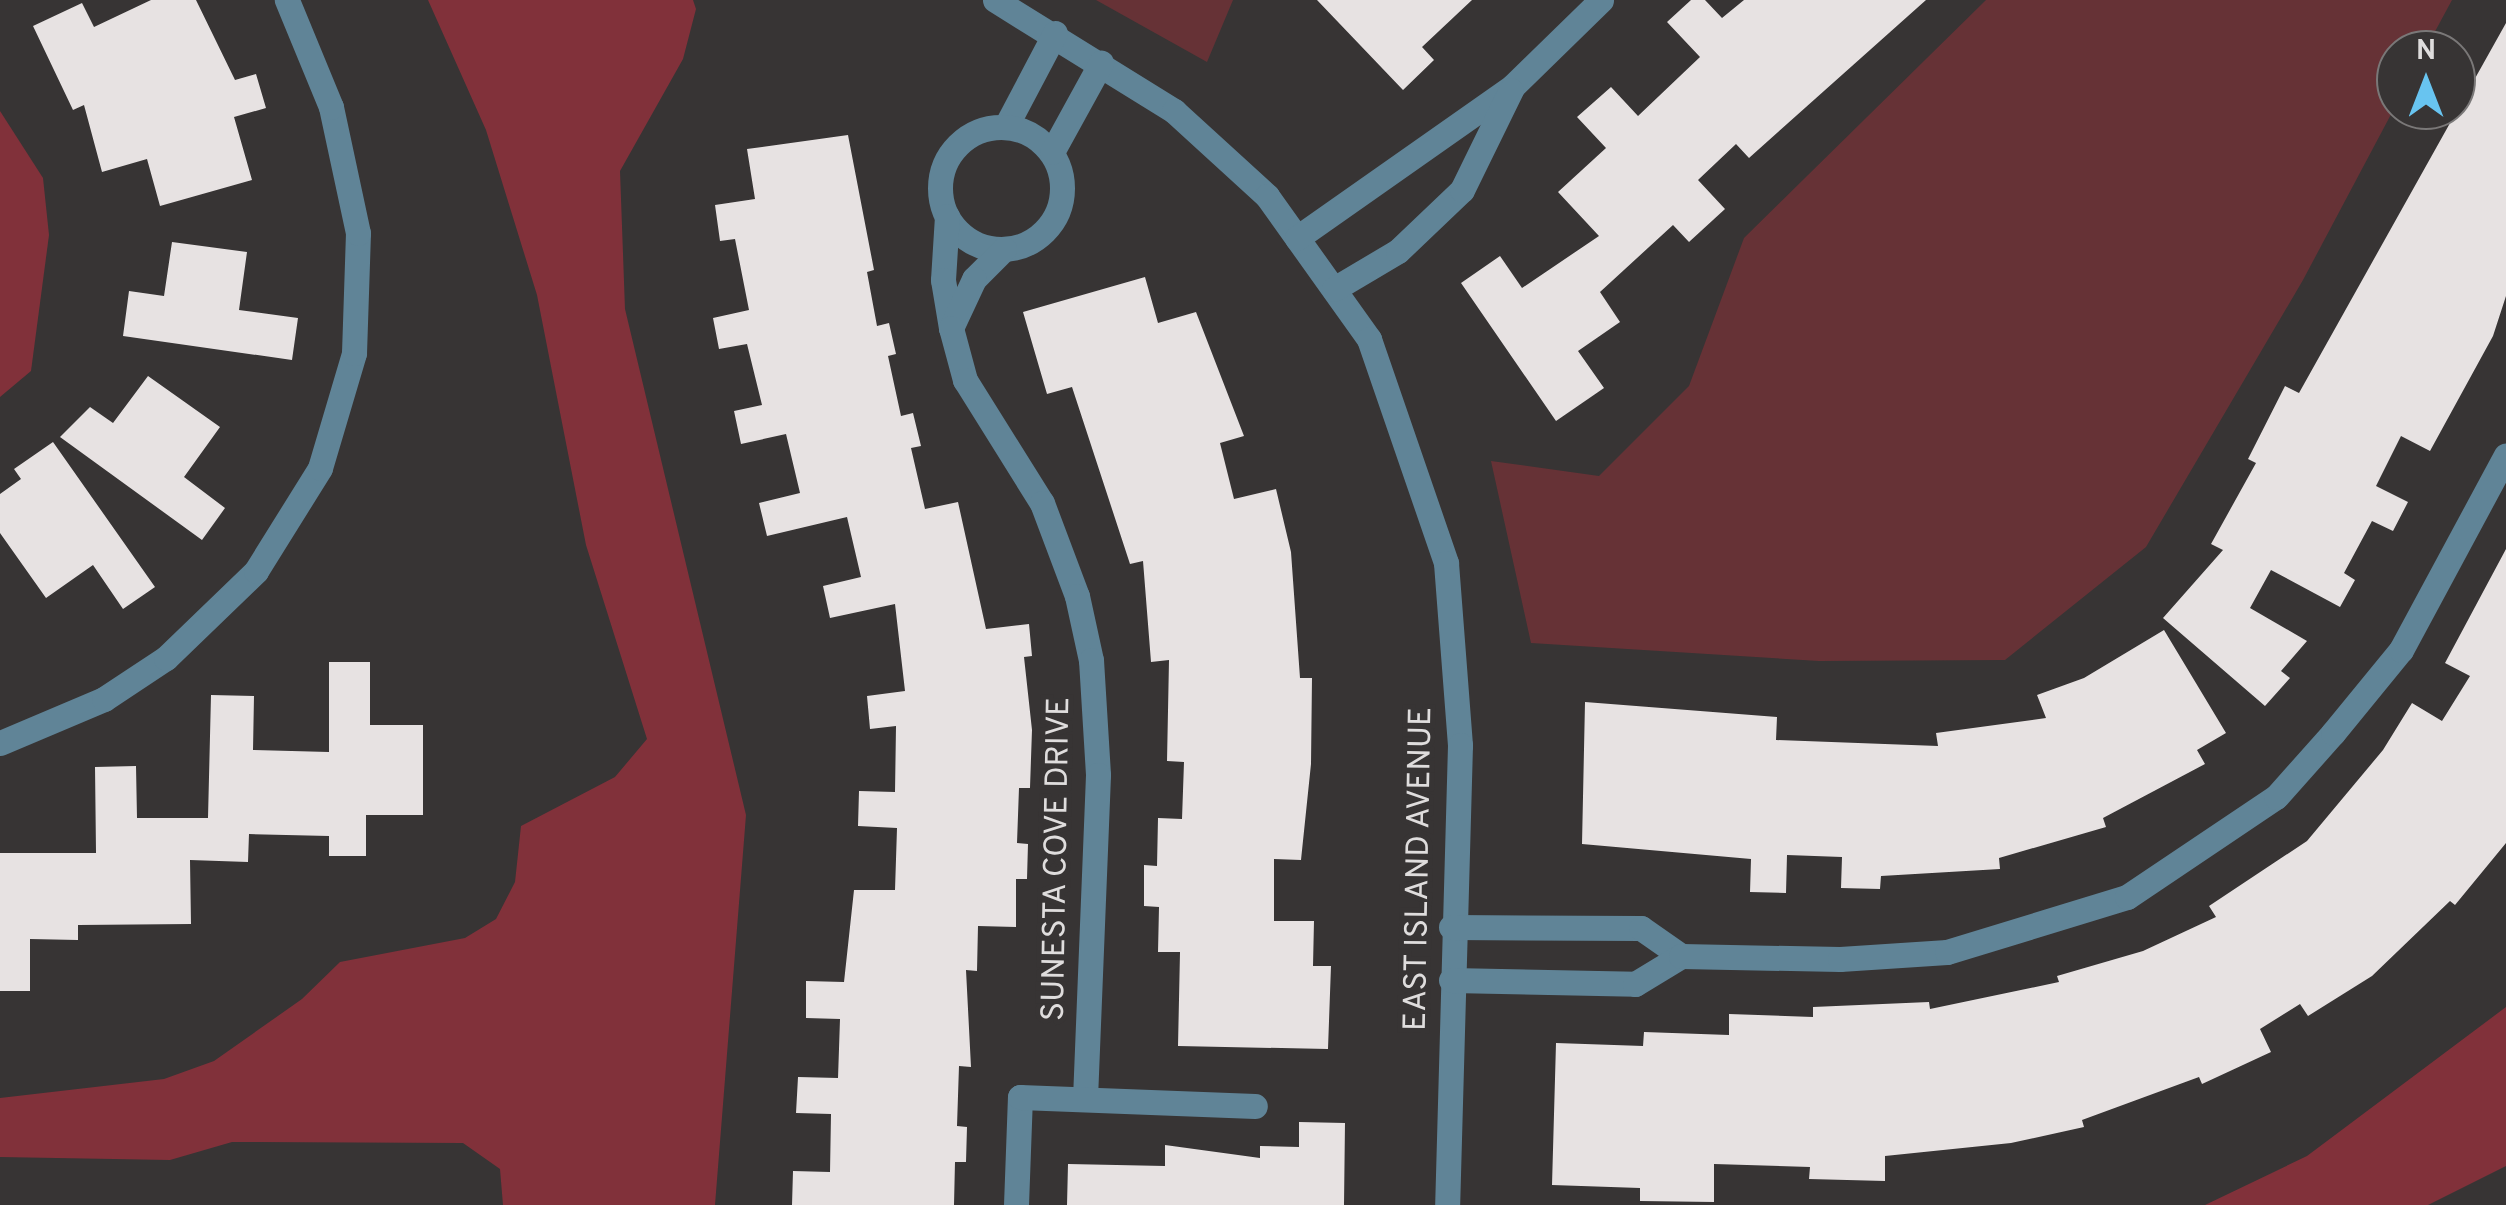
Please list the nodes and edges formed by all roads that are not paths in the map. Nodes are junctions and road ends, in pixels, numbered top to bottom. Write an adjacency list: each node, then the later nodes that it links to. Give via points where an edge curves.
1 (287, 0): 15 (street, via 331,108 358,233 354,353 320,468 256,570 166,658 104,699)
2 (996, 0): 4 (street, EAST ISLAND AVENUE)
3 (1601, 0): 6 (street)
4 (1056, 33): 5 (street, EAST ISLAND AVENUE); 7 (street)
5 (1101, 63): 8 (street); 10 (street, EAST ISLAND AVENUE, via 1174,111 1267,196)
6 (1513, 86): 10 (street); 12 (street, via 1462,190 1398,251)
7 (1006, 126): 8 (street, via 1027,132); 9 (street, via 982,129 948,155 939,188)
8 (1052, 152): 11 (street, via 1063,193 1055,219 1025,245)
9 (946, 216): 11 (street, via 983,247); 13 (street, SUNESTA COVE DRIVE, via 942,280)
10 (1298, 238): 12 (street, EAST ISLAND AVENUE)
11 (1004, 250): 13 (street, via 974,279)
12 (1334, 289): 16 (street, EAST ISLAND AVENUE, via 1369,339 1446,563 1460,744)
13 (950, 328): 19 (street, SUNESTA COVE DRIVE, via 965,380 1042,504 1091,660 1098,775)
14 (2506, 455): 17 (street, via 2401,650 2334,733 2276,797 2127,897 1947,952 1840,959)
15 (0, 743)
16 (1451, 927): 17 (street, via 1641,928); 18 (street, EAST ISLAND AVENUE)
17 (1682, 956): 18 (street, via 1635,984)
18 (1450, 980): 22 (street, EAST ISLAND AVENUE)
19 (1085, 1099): 20 (street); 21 (street, via 1020,1097)
20 (1255, 1106)
21 (1016, 1205)
22 (1447, 1205)

